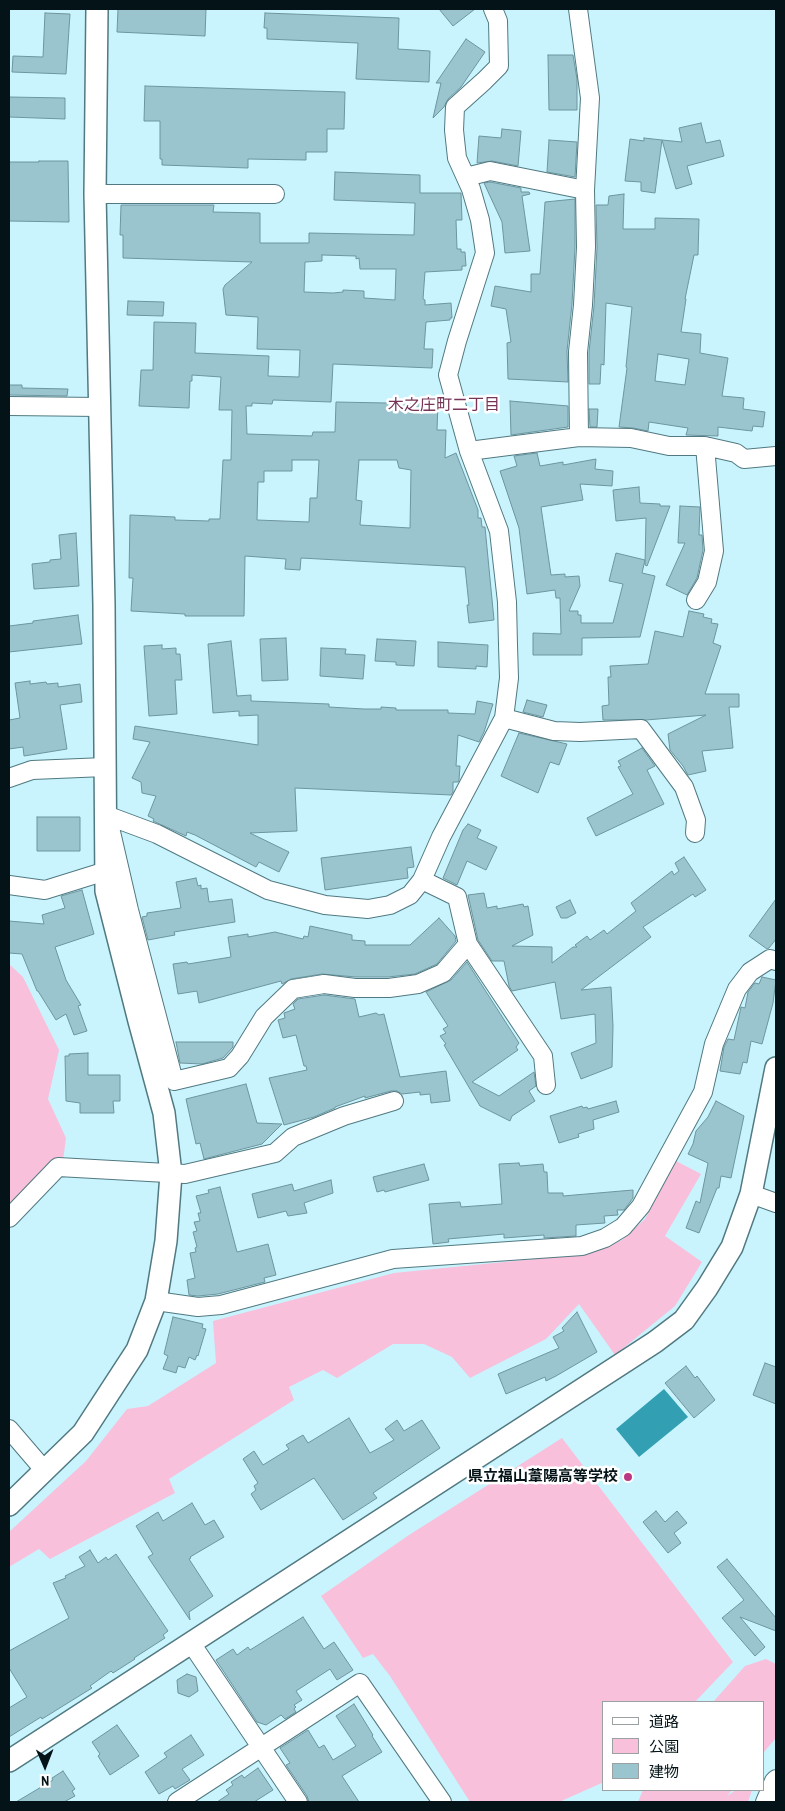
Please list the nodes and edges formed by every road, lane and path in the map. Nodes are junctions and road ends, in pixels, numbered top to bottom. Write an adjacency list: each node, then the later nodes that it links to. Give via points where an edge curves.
1 (97, 9): 6 (street)
2 (493, 9): 4 (street, via 498,21 499,66 455,107 457,158)
3 (578, 9): 5 (street, via 590,98)
4 (466, 177): 5 (street, via 490,171); 12 (street, via 480,220 485,253 448,375)
5 (585, 190): 10 (street, via 586,247 578,352)
6 (95, 194): 7 (street); 9 (street)
7 (275, 194)
8 (9, 406): 9 (street)
9 (100, 407): 16 (street)
10 (579, 437): 11 (street, via 631,438 669,446); 12 (street)
11 (705, 446): 13 (street, via 736,452 744,459); 14 (street, via 714,551 707,582)
12 (468, 451): 15 (street, via 499,531 507,602 509,678)
13 (776, 456)
14 (696, 600)
15 (504, 718): 19 (street, via 554,731 641,729 684,787 696,820); 21 (street, via 440,837)
16 (105, 767): 17 (street, via 32,770); 18 (street)
17 (9, 778)
18 (106, 815): 20 (street); 21 (street, via 157,834 268,890 325,905 368,909 390,905 410,896)
19 (695, 834)
20 (112, 868): 22 (street, via 46,890); 23 (street, via 129,910 174,1081 229,1068 264,1017 293,989 324,984 389,988 418,984 443,973); 28 (street, via 106,891 164,1114)
21 (422, 880): 23 (street, via 457,897)
22 (9, 885)
23 (468, 944): 26 (street, via 543,1056)
24 (776, 961): 32 (street, via 770,959 750,972 737,990 714,1044 703,1092 641,1206 623,1227 605,1238 582,1246 393,1259 221,1305 198,1307)
25 (776, 1068): 29 (street)
26 (546, 1085)
27 (394, 1101): 28 (street, via 344,1116 293,1138 275,1153 185,1174)
28 (171, 1174): 31 (street, via 58,1167); 32 (street, via 166,1241)
29 (751, 1194): 30 (street); 36 (street, via 732,1247 684,1320 655,1342)
30 (776, 1203)
31 (9, 1218)
32 (156, 1301): 34 (street, via 137,1350 83,1433)
33 (9, 1429): 34 (street)
34 (45, 1471): 35 (street)
35 (9, 1504)
36 (191, 1643): 37 (street); 38 (street)
37 (260, 1749): 40 (street); 41 (street); 42 (street, via 360,1683)
38 (9, 1761)
39 (776, 1780): 43 (street)
40 (177, 1802)
41 (298, 1802)
42 (442, 1802)
43 (765, 1802)

